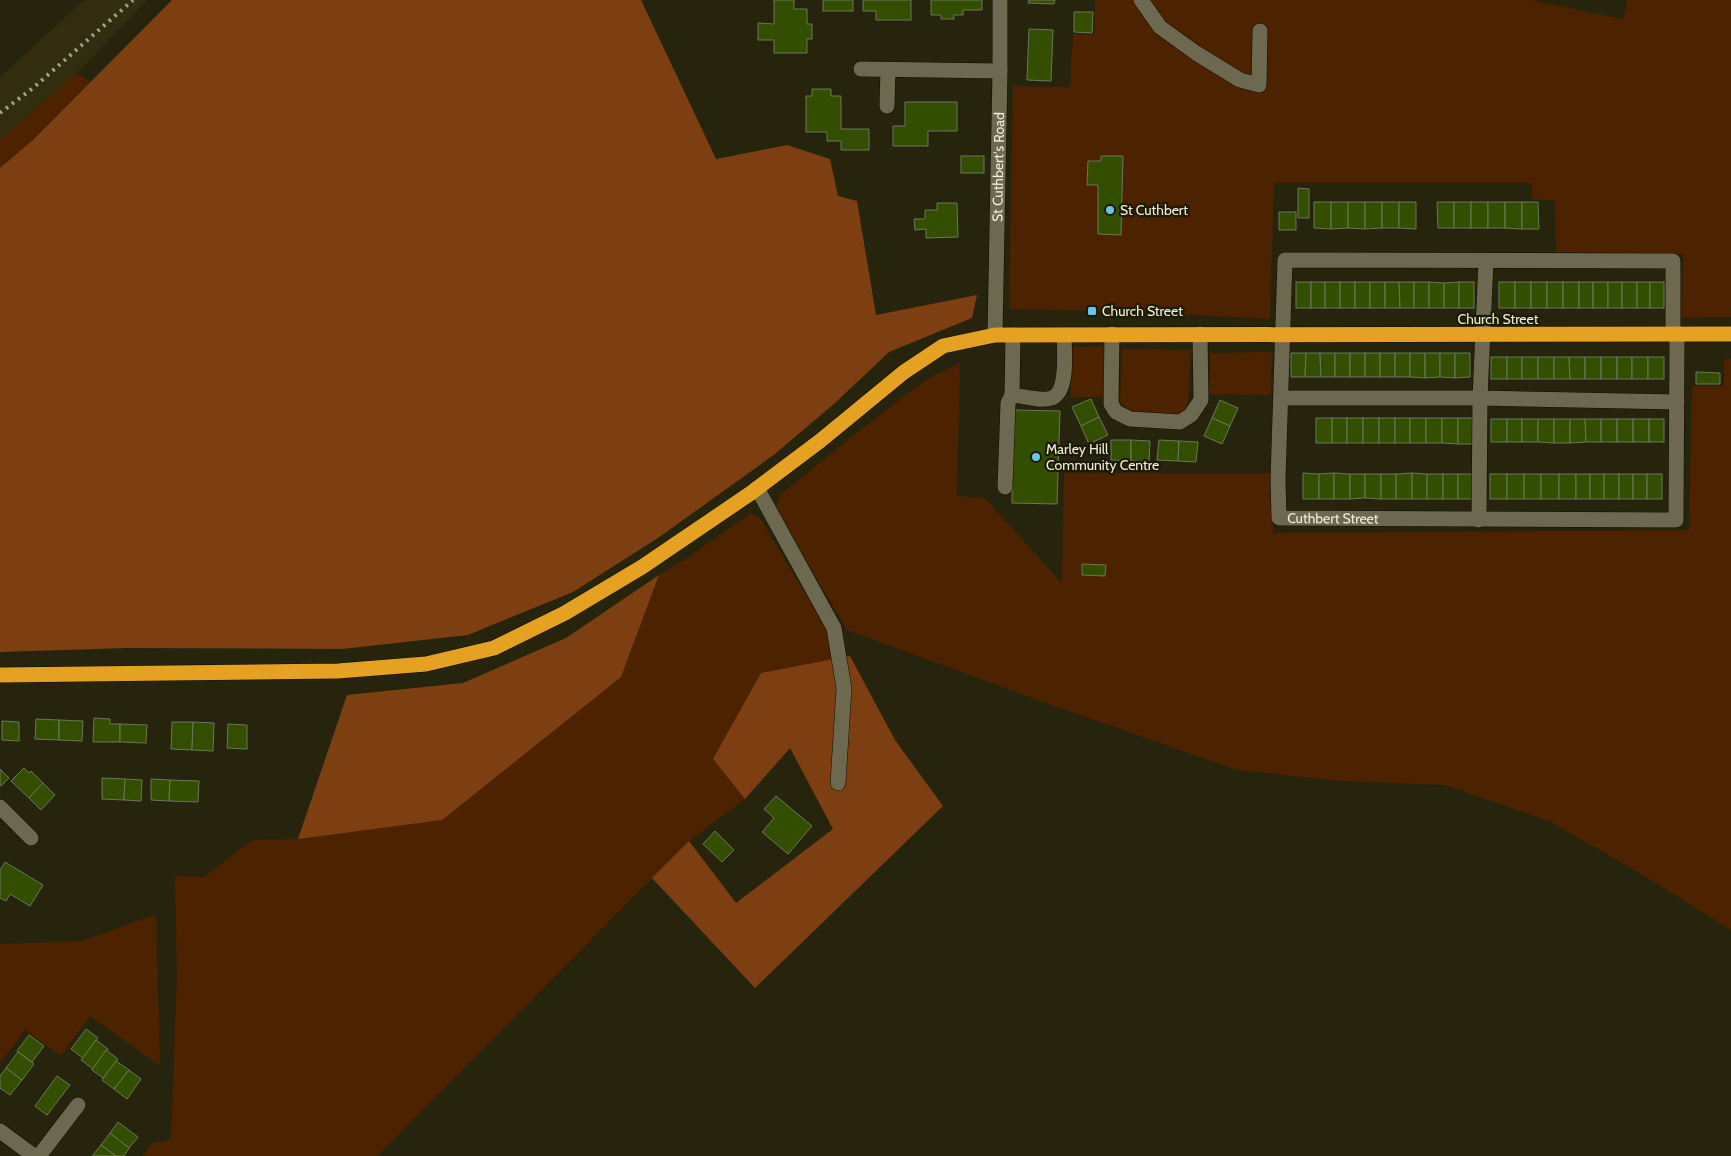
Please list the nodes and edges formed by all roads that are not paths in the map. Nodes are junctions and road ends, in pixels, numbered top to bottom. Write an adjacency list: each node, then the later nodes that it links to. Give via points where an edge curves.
1 (1000, 0): 6 (street, St Cuthbert's Road)
2 (1140, 0): 3 (street, via 1160,27 1196,53 1240,80 1259,85)
3 (1260, 31)
4 (861, 69): 5 (street)
5 (888, 70): 6 (street); 7 (street)
6 (1000, 71): 12 (street, St Cuthbert's Road)
7 (887, 106)
8 (1486, 261): 15 (street, Cuthbert Street, via 1285,260); 16 (street); 17 (street, Cuthbert Street, via 1673,261)
9 (1112, 334): 10 (highway, Church Street); 10 (street, via 1111,404 1116,412 1130,419 1180,422 1192,415 1201,400); 14 (highway, Church Street)
10 (1200, 334): 15 (highway, Church Street)
11 (1731, 334): 17 (highway, Church Street)
12 (995, 335): 13 (highway, Church Street); 23 (highway, Church Street, via 943,346 904,372)
13 (1013, 335): 14 (highway, Church Street); 18 (street)
14 (1064, 335): 18 (street, via 1060,392 1052,398 1039,399)
15 (1282, 335): 16 (highway, Church Street); 19 (street, Cuthbert Street)
16 (1482, 335): 17 (highway, Church Street); 20 (street)
17 (1675, 335): 21 (street, Cuthbert Street)
18 (1012, 395): 22 (street, via 1008,403)
19 (1281, 398): 20 (street); 24 (street, Cuthbert Street, via 1279,518)
20 (1480, 398): 21 (street); 24 (street)
21 (1677, 402): 24 (street, Cuthbert Street, via 1676,520)
22 (1005, 487)
23 (757, 488): 25 (highway, Church Street, via 642,566 565,613 494,648 426,664 338,671); 26 (street, via 834,628 844,688)
24 (1479, 520)
25 (0, 675)
26 (838, 783)
27 (0, 806): 28 (street)
28 (31, 838)
29 (78, 1106): 32 (street)
30 (0, 1131): 31 (street)
31 (34, 1156)
32 (40, 1156)

